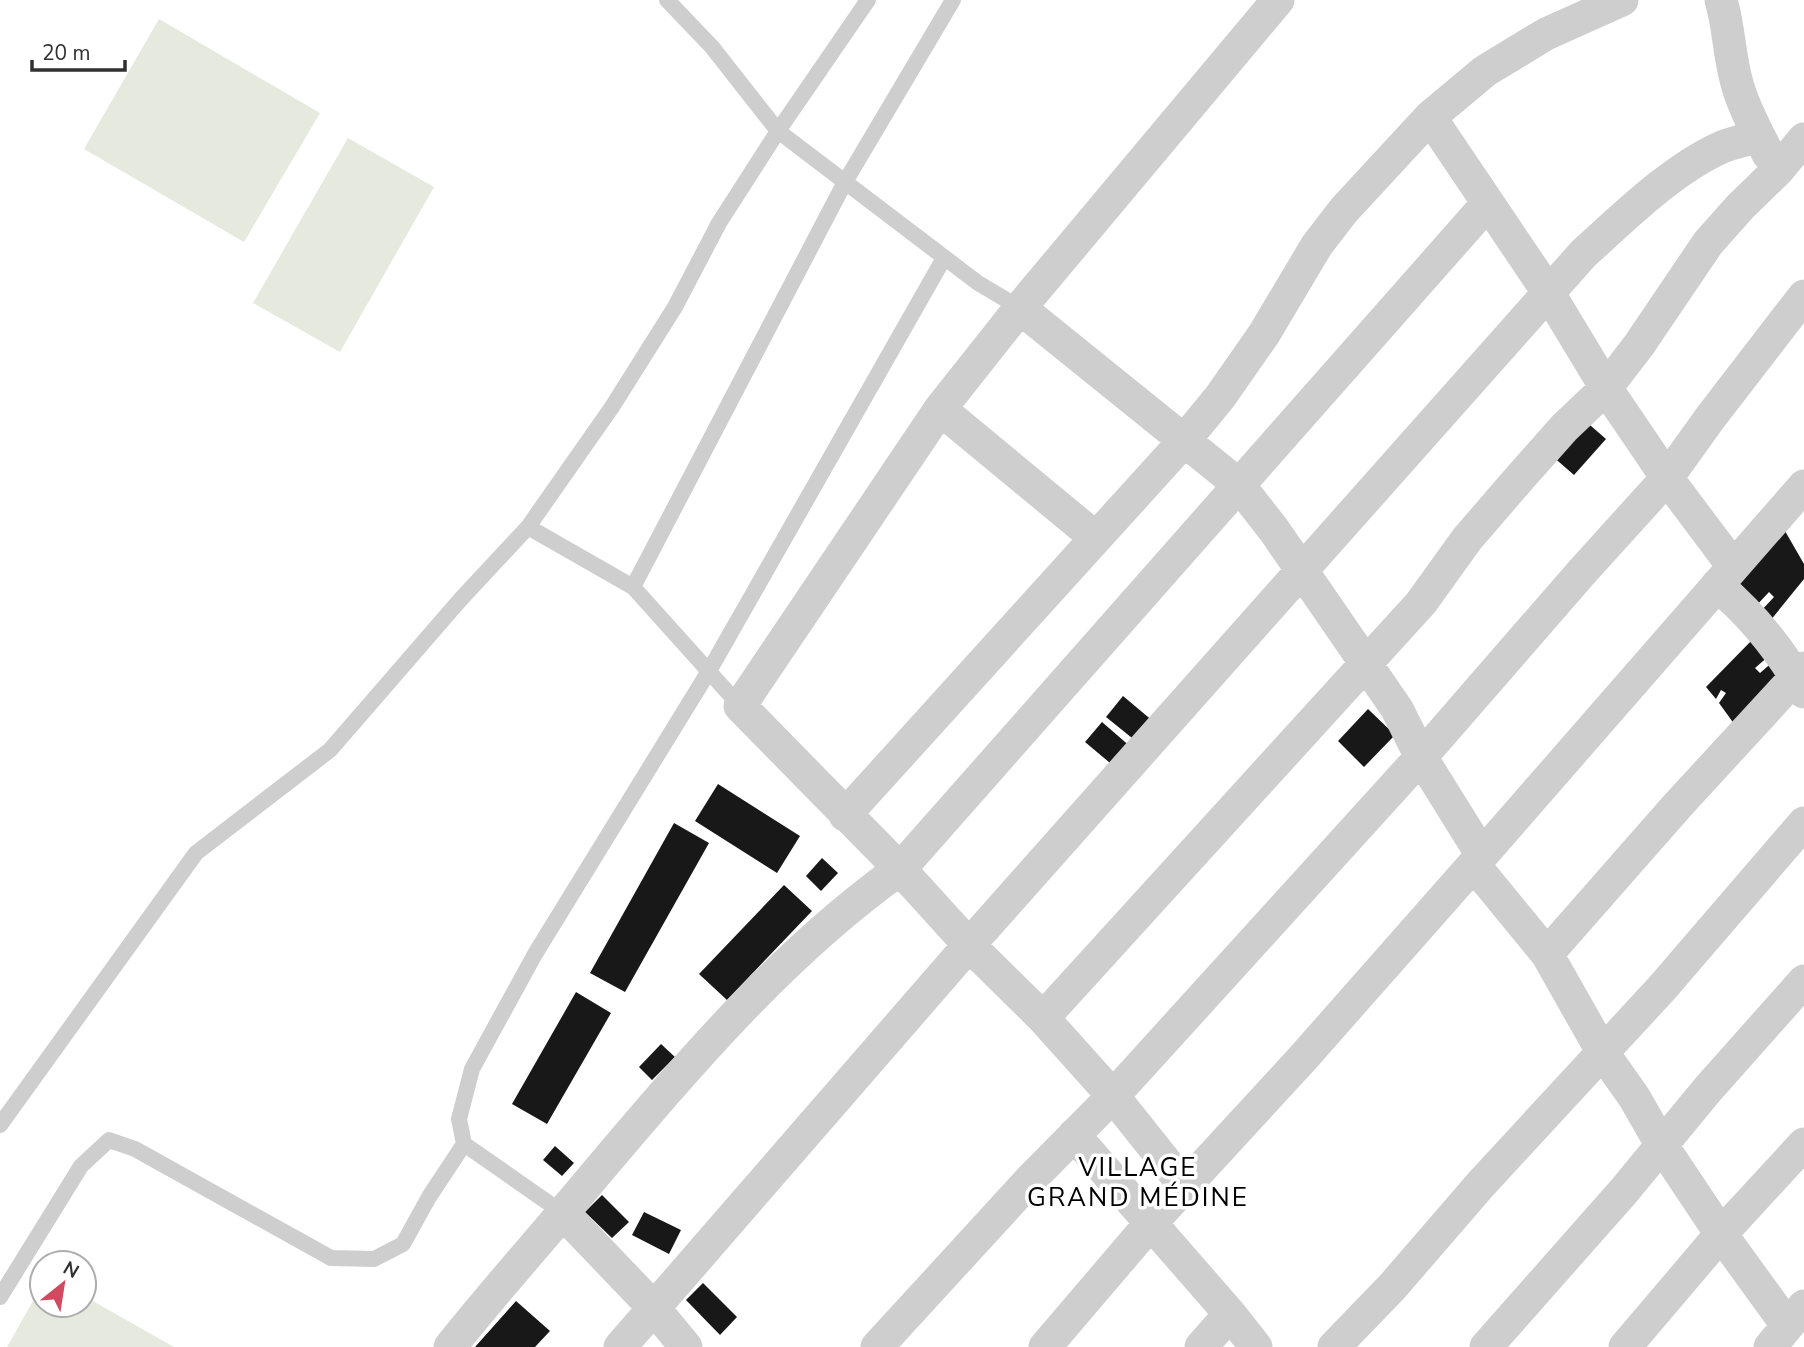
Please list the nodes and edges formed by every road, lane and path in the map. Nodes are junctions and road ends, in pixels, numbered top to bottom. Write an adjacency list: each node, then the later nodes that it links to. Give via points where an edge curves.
1 (667, 0): 8 (lane, via 712,47)
2 (953, 0): 12 (lane)
3 (1278, 0): 17 (street)
4 (1622, 0): 7 (street, via 1515,52)
5 (1721, 0): 9 (street, via 1739,92)
6 (859, 4): 8 (lane)
7 (1430, 117): 13 (street); 20 (street, via 1317,245 1264,334)
8 (778, 131): 12 (lane); 24 (lane, via 612,407)
9 (1759, 136): 11 (street); 15 (street, via 1722,147 1688,167 1636,206)
10 (1804, 139): 11 (street)
11 (1777, 171): 18 (street, via 1708,243)
12 (845, 182): 14 (lane); 28 (lane)
13 (1488, 204): 15 (street); 22 (street)
14 (944, 257): 17 (lane); 30 (lane)
15 (1548, 292): 18 (street); 26 (street)
16 (1804, 296): 21 (street)
17 (1020, 308): 19 (street); 20 (street)
18 (1606, 388): 21 (street); 29 (street, via 1532,463 1467,539 1422,603)
19 (940, 409): 25 (street); 32 (street)
20 (1183, 442): 22 (street); 25 (street)
21 (1667, 478): 27 (street); 33 (street)
22 (1238, 484): 26 (street); 37 (street)
23 (1804, 486): 27 (street)
24 (528, 527): 28 (lane); 44 (lane, via 330,750 196,853)
25 (1096, 538): 34 (street)
26 (1302, 572): 29 (street); 38 (street)
27 (1725, 576): 31 (street, via 1744,608); 36 (street)
28 (633, 587): 30 (lane)
29 (1364, 664): 33 (street, via 1397,709); 41 (street)
30 (709, 671): 32 (lane); 46 (lane, via 535,954 472,1069 459,1119)
31 (1801, 679): 39 (street, via 1677,806)
32 (740, 706): 34 (street)
33 (1421, 757): 36 (street); 43 (street)
34 (845, 815): 37 (street)
35 (1804, 823): 42 (street)
36 (1478, 860): 39 (street); 49 (street)
37 (900, 869): 38 (street); 50 (street, via 801,949 682,1072)
38 (969, 945): 41 (street); 54 (street)
39 (1547, 954): 42 (street)
40 (1804, 981): 47 (street)
41 (1043, 1018): 43 (street)
42 (1603, 1053): 47 (street); 64 (street)
43 (1112, 1096): 45 (street); 49 (street)
44 (0, 1125)
45 (1074, 1135): 51 (street); 60 (street)
46 (464, 1144): 50 (lane); 53 (lane, via 403,1244 374,1259 331,1258 135,1149 109,1140 81,1166)
47 (1661, 1144): 52 (street); 65 (street)
48 (1804, 1144): 52 (street)
49 (1184, 1185): 51 (street)
50 (563, 1213): 54 (street); 57 (street)
51 (1150, 1224): 55 (street); 61 (street)
52 (1721, 1234): 56 (street); 66 (street)
53 (0, 1297)
54 (653, 1307): 58 (street); 59 (street)
55 (1230, 1314): 62 (street); 63 (street)
56 (1785, 1333)
57 (450, 1347)
58 (620, 1347)
59 (687, 1347)
60 (877, 1347)
61 (1045, 1347)
62 (1201, 1347)
63 (1256, 1347)
64 (1334, 1347)
65 (1486, 1347)
66 (1625, 1347)

